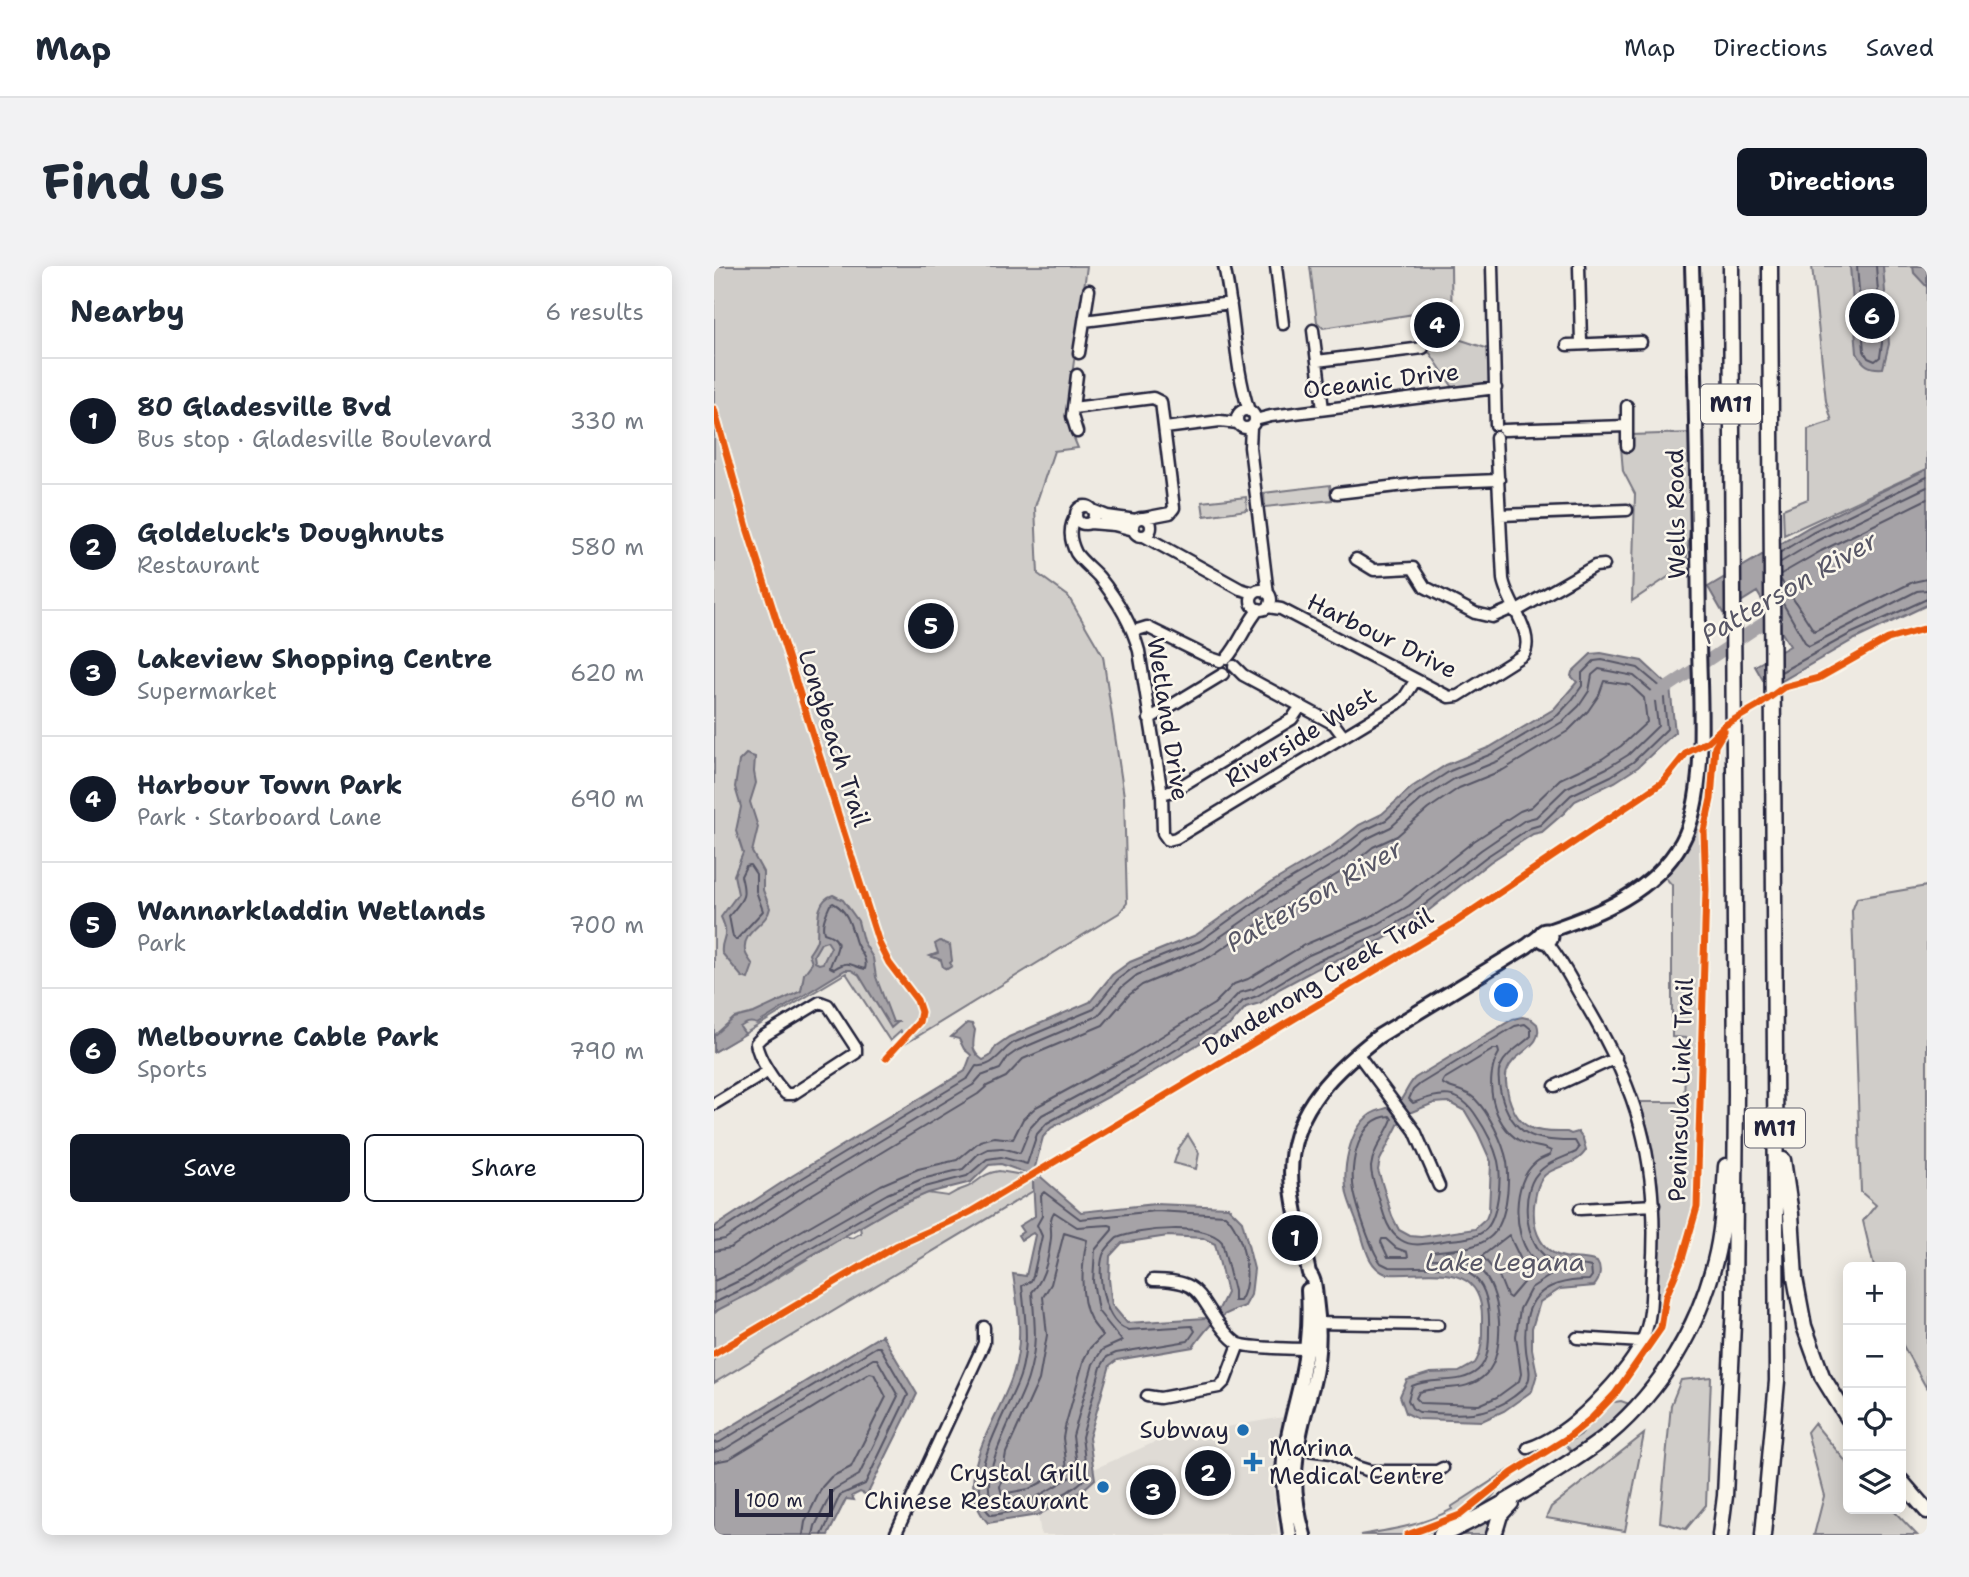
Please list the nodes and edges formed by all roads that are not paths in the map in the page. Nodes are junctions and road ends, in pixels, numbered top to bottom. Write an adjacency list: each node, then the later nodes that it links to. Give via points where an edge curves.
1 (1224, 266): 9 (street)
2 (1276, 266): 11 (street)
3 (1492, 266): 20 (street, Harbour Drive)
4 (1579, 266): 14 (street)
5 (1692, 266): 51 (main road, Wells Road, via 1699,573 1697,799 1688,831 1656,877 1619,902)
6 (1731, 266): 56 (highway, M11)
7 (1770, 266): 58 (highway, M11)
8 (1089, 290): 10 (street)
9 (1231, 303): 10 (street); 24 (street)
10 (1084, 321): 17 (street)
11 (1283, 324)
12 (1313, 330): 18 (street)
13 (1641, 342): 14 (street)
14 (1581, 344): 15 (street)
15 (1567, 345)
16 (1423, 348): 18 (street)
17 (1079, 353)
18 (1317, 361): 23 (street)
19 (1077, 375): 22 (street)
20 (1496, 388): 23 (street, Oceanic Drive); 27 (street, Harbour Drive)
21 (1627, 406): 25 (street)
22 (1073, 408): 26 (street, via 1157,398); 28 (street)
23 (1323, 409): 24 (street, Oceanic Drive)
24 (1246, 419): 26 (street, Oceanic Drive); 41 (street, via 1266,578)
25 (1627, 426): 27 (street); 29 (street)
26 (1165, 428): 37 (street, via 1174,508)
27 (1499, 431): 30 (street, Harbour Drive)
28 (1077, 432)
29 (1627, 446)
30 (1499, 480): 31 (street, via 1423,482); 34 (street, Harbour Drive)
31 (1337, 493)
32 (1092, 510): 35 (street, via 1082,507); 36 (street, via 1094,515); 37 (street)
33 (1627, 510): 34 (street)
34 (1500, 515): 42 (street, Harbour Drive, via 1504,584)
35 (1076, 516): 36 (street); 38 (street, via 1071,525)
36 (1087, 524): 37 (street); 38 (street)
37 (1143, 527): 41 (street, Harbour Drive, via 1155,541)
38 (1072, 541): 43 (street, Wetland Drive, via 1077,555 1104,583)
39 (1356, 559): 42 (street, via 1374,570 1413,568 1425,587 1485,616)
40 (1604, 565): 42 (street)
41 (1259, 601): 44 (street); 45 (street, Harbour Drive)
42 (1514, 610): 45 (street, Harbour Drive, via 1527,638 1523,655 1455,697)
43 (1134, 631): 44 (street, via 1147,627); 47 (street, Wetland Drive)
44 (1225, 666): 46 (street); 47 (street, via 1209,683)
45 (1415, 681): 48 (street, Riverside West, via 1404,698)
46 (1301, 706): 48 (street, via 1331,722); 49 (street, via 1292,719)
47 (1149, 719): 49 (street, Wetland Drive)
48 (1343, 736): 50 (street, Riverside West, via 1176,838)
49 (1162, 794): 50 (street, Wetland Drive)
50 (1166, 838)
51 (1547, 937): 52 (main road); 53 (street)
52 (1357, 1053): 59 (street, via 1405,1115); 63 (main road, via 1317,1093 1296,1137 1291,1186 1312,1277)
53 (1616, 1058): 55 (street); 60 (street, via 1642,1125)
54 (767, 1072): 54 (street, via 757,1041 820,1002 828,1005 857,1049 854,1056 792,1094 784,1093); 57 (street)
55 (1555, 1086)
56 (1736, 1094): 76 (highway, via 1716,1258 1694,1323 1642,1402 1609,1434); 83 (highway, M11, via 1734,1302)
57 (714, 1104)
58 (1775, 1107): 71 (highway, via 1804,1326 1822,1376); 84 (highway, M11, via 1777,1381)
59 (1439, 1186)
60 (1654, 1205): 61 (street); 67 (street, via 1651,1300)
61 (1580, 1209)
62 (1153, 1280): 68 (street, via 1181,1281 1194,1288 1226,1333)
63 (1314, 1323): 64 (street); 69 (main road)
64 (1438, 1325)
65 (984, 1327): 78 (street, via 984,1343)
66 (1577, 1338): 67 (street)
67 (1642, 1342): 73 (street, via 1608,1389 1587,1409 1556,1435)
68 (1239, 1343): 69 (street); 70 (street, via 1219,1387 1160,1398)
69 (1312, 1350): 72 (main road, via 1313,1383)
70 (1147, 1396)
71 (1843, 1410)
72 (1291, 1448): 74 (street, via 1332,1453 1374,1471); 79 (main road, via 1283,1488); 80 (main road)
73 (1528, 1448)
74 (1443, 1468)
75 (1906, 1487): 77 (highway)
76 (1518, 1494): 81 (highway); 82 (highway, via 1500,1515)
77 (1927, 1511)
78 (895, 1535)
79 (1290, 1535)
80 (1304, 1535)
81 (1441, 1535)
82 (1494, 1535)
83 (1720, 1535)
84 (1763, 1535)

